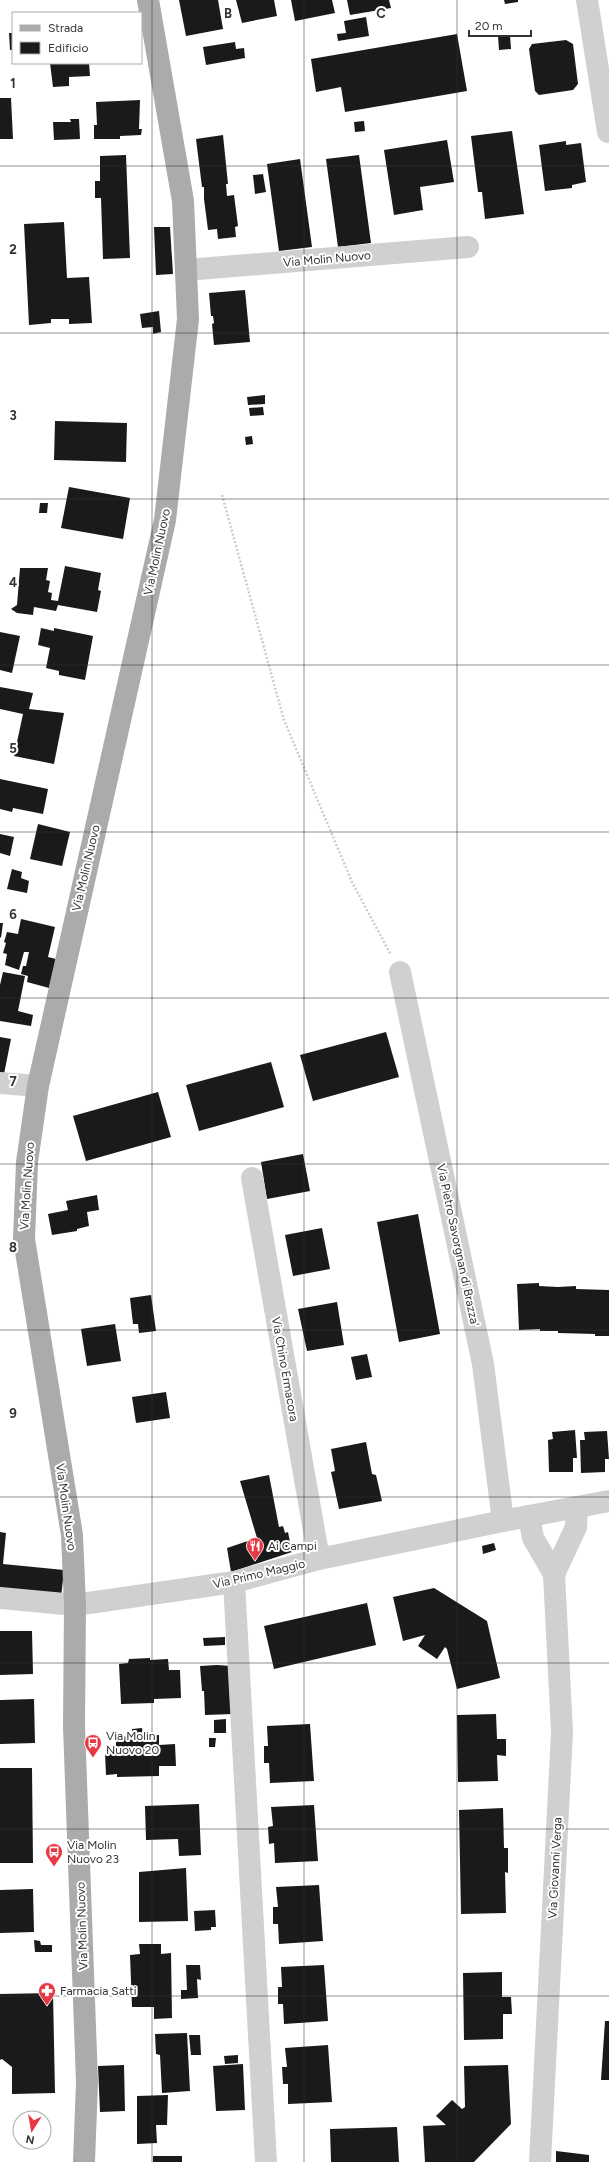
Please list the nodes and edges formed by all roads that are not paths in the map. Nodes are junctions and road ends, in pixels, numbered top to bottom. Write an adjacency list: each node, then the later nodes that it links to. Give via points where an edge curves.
1 (148, 0): 5 (main road, Via Molin Nuovo, via 183,201)
2 (587, 0): 3 (street)
3 (608, 132)
4 (468, 247): 5 (street, Via Molin Nuovo)
5 (186, 270): 8 (main road, Via Molin Nuovo, via 188,319 166,520)
6 (400, 972): 13 (street, Via Pietro Savorgnan di Brazza', via 483,1364)
7 (0, 1083): 8 (street)
8 (38, 1086): 18 (main road, Via Molin Nuovo, via 26,1162 24,1239 72,1535)
9 (252, 1178): 14 (street, Via Chino Ermacora)
10 (609, 1501): 11 (street, Via Primo Maggio)
11 (577, 1507): 12 (street, Via Primo Maggio); 15 (street, Via Giovanni Verga, via 576,1527)
12 (529, 1516): 13 (street, Via Primo Maggio); 15 (street, Via Giovanni Verga, via 532,1538)
13 (502, 1521): 14 (street, Via Primo Maggio)
14 (319, 1559): 16 (street, Via Primo Maggio)
15 (554, 1574): 21 (street, Via Giovanni Verga, via 562,1732)
16 (234, 1582): 18 (street, Via Primo Maggio); 20 (street)
17 (0, 1598): 18 (street, Via Primo Maggio)
18 (75, 1606): 19 (main road, Via Molin Nuovo, via 74,1726 87,2082)
19 (84, 2162)
20 (266, 2162)
21 (540, 2162)

